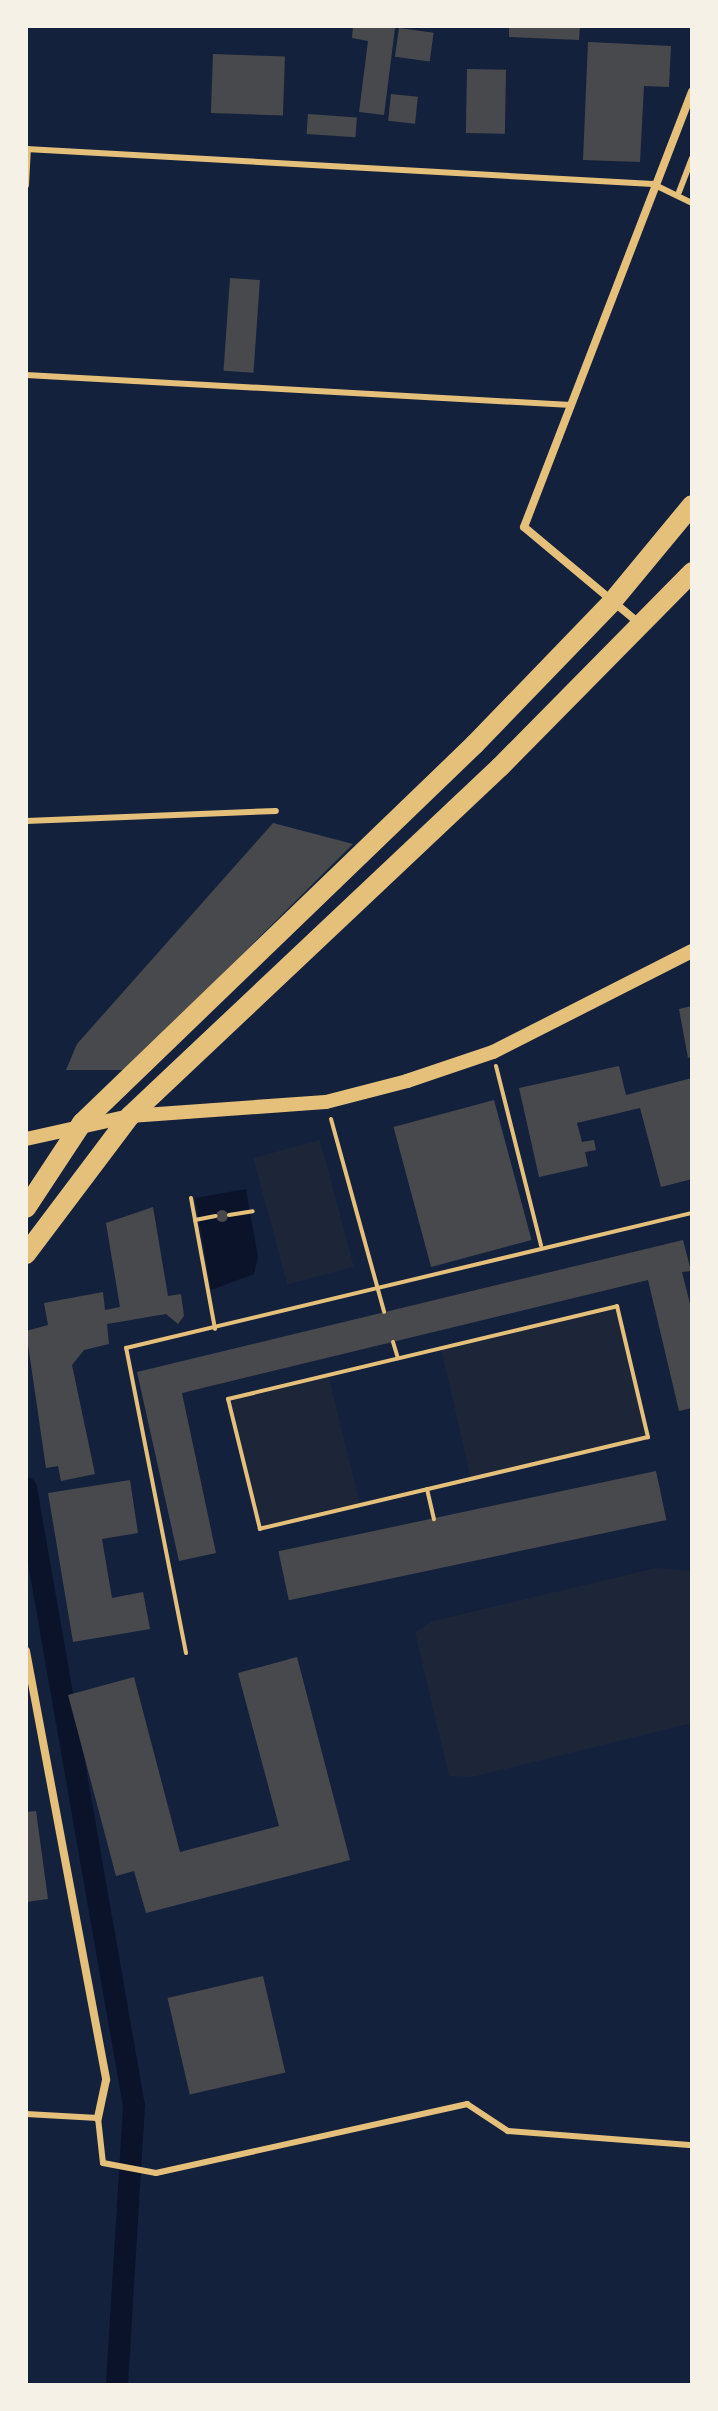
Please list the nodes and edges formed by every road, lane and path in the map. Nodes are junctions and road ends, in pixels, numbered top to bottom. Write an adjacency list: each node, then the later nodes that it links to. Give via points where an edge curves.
1 (692, 91): 4 (street)
2 (27, 149): 4 (lane); 5 (lane)
3 (692, 158): 6 (lane)
4 (653, 184): 6 (lane); 9 (street)
5 (26, 185)
6 (679, 192): 7 (lane)
7 (692, 203)
8 (26, 375): 9 (lane)
9 (571, 405): 12 (street, via 524,527)
10 (692, 505): 12 (main road)
11 (692, 572): 13 (main road)
12 (611, 603): 13 (street); 14 (main road)
13 (640, 625): 15 (main road)
14 (475, 744): 15 (main road); 22 (main road)
15 (500, 767): 21 (main road)
16 (276, 811): 17 (lane)
17 (26, 821)
18 (692, 951): 19 (street)
19 (493, 1052): 20 (street); 31 (path)
20 (326, 1102): 21 (street); 33 (path)
21 (130, 1116): 22 (street); 32 (main road)
22 (82, 1123): 23 (street); 25 (main road)
23 (26, 1139)
24 (191, 1198): 30 (path)
25 (26, 1208)
26 (253, 1211): 28 (path)
27 (692, 1213): 31 (path)
28 (229, 1215)
29 (216, 1216): 30 (path)
30 (195, 1220): 35 (path)
31 (541, 1245): 33 (path)
32 (28, 1252)
33 (378, 1286): 34 (path); 35 (path)
34 (384, 1312)
35 (215, 1329): 41 (path, via 126,1348)
36 (393, 1342): 37 (path)
37 (398, 1358): 38 (path, via 228,1399 260,1529); 38 (path, via 617,1306 648,1437)
38 (427, 1489): 39 (path)
39 (434, 1519)
40 (26, 1651): 42 (street)
41 (186, 1653)
42 (29, 1687): 44 (street, via 106,2080)
43 (26, 2114): 44 (lane)
44 (98, 2118): 45 (lane, via 103,2163 156,2173 467,2104 508,2131)
45 (692, 2145)

